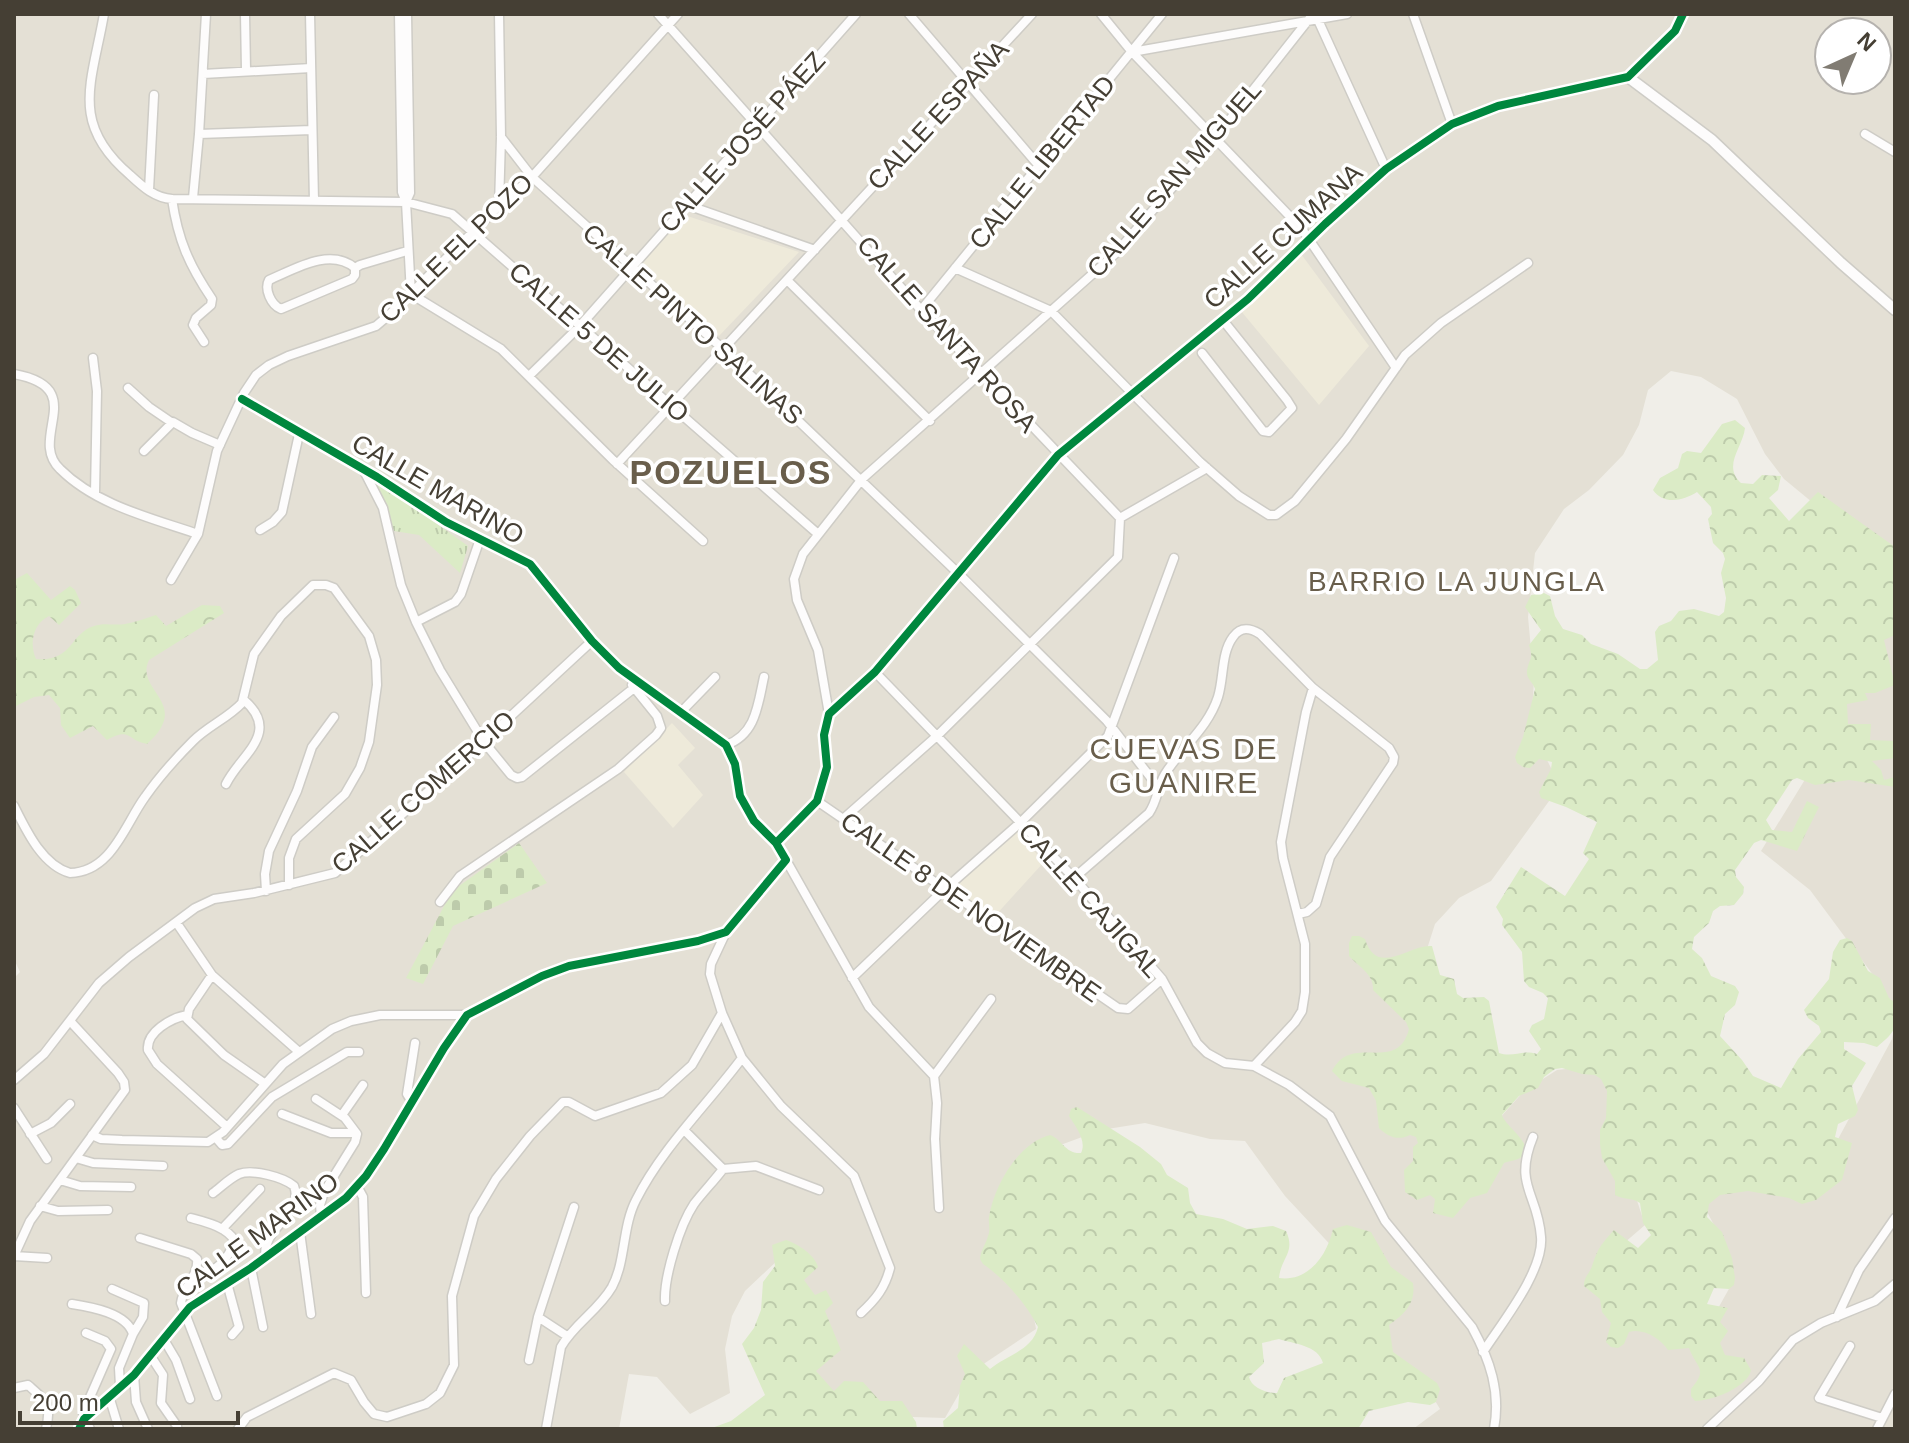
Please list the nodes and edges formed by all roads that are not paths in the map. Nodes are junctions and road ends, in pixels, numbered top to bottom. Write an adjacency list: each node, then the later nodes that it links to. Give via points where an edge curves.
1 (104, 14): 39 (street, via 90,122 101,146)
2 (206, 14): 23 (street)
3 (245, 14): 22 (street)
4 (310, 14): 21 (street)
5 (399, 14): 27 (street)
6 (407, 14): 27 (street)
7 (499, 14): 33 (street)
8 (658, 14): 19 (street, CALLE SANTA ROSA)
9 (678, 14): 19 (street, CALLE EL POZO)
10 (856, 14): 29 (street, CALLE JOSÉ PÁEZ)
11 (909, 14): 25 (street)
12 (1032, 14): 25 (street, CALLE ESPAÑA)
13 (1101, 14): 20 (street)
14 (1162, 14): 20 (street, CALLE LIBERTAD)
15 (1347, 14): 18 (street)
16 (1413, 14): 28 (street)
17 (1683, 14): 24 (street, via 1675,31)
18 (1313, 19): 20 (street); 34 (street, CALLE SAN MIGUEL); 37 (street)
19 (668, 24): 29 (street, CALLE SANTA ROSA); 38 (street, CALLE EL POZO)
20 (1132, 52): 34 (street); 36 (street, CALLE LIBERTAD)
21 (311, 68): 22 (street); 30 (street)
22 (246, 70): 23 (street)
23 (203, 74): 31 (street)
24 (1628, 77): 28 (street, CALLE CUMANA, via 1498,106); 58 (street, via 1712,140)
25 (968, 83): 36 (street); 46 (street, CALLE ESPAÑA)
26 (154, 95): 39 (street)
27 (404, 104): 43 (street)
28 (1452, 124): 37 (street, CALLE CUMANA)
29 (758, 125): 44 (street, CALLE JOSÉ PÁEZ); 46 (street, CALLE SANTA ROSA)
30 (312, 130): 31 (street); 42 (street)
31 (199, 134): 40 (street)
32 (1865, 134): 35 (street)
33 (501, 137): 38 (street, CALLE PINTO SALINAS); 45 (street)
34 (1216, 137): 48 (street); 59 (street, CALLE SAN MIGUEL, via 1115,254)
35 (1895, 152)
36 (1039, 166): 54 (street, CALLE LIBERTAD)
37 (1386, 169): 48 (street, CALLE CUMANA)
38 (532, 177): 45 (street, CALLE EL POZO); 52 (street, CALLE PINTO SALINAS)
39 (149, 190): 41 (street)
40 (193, 198): 41 (street, CALLE 5 DE JULIO); 42 (street, CALLE 5 DE JULIO)
41 (172, 199): 62 (street, via 177,234 212,299 193,325)
42 (314, 201): 43 (street, CALLE 5 DE JULIO)
43 (406, 202): 47 (street, CALLE 5 DE JULIO, via 452,214); 50 (street)
44 (687, 205): 49 (street); 52 (street, CALLE JOSÉ PÁEZ)
45 (499, 206): 47 (street, CALLE EL POZO)
46 (843, 220): 49 (street, CALLE ESPAÑA); 57 (street, CALLE SANTA ROSA)
47 (475, 232): 56 (street, CALLE EL POZO); 61 (street, CALLE 5 DE JULIO)
48 (1308, 240): 60 (street, CALLE CUMANA); 66 (street)
49 (815, 250): 55 (street, CALLE ESPAÑA)
50 (407, 251): 53 (street); 56 (street)
51 (1528, 263): 66 (street, via 1441,323)
52 (631, 267): 61 (street, CALLE JOSÉ PÁEZ); 63 (street, CALLE PINTO SALINAS)
53 (355, 268): 53 (street, via 347,261 324,259 269,280 267,290 281,309 352,279)
54 (955, 268): 57 (street, CALLE LIBERTAD); 59 (street)
55 (787, 280): 63 (street, CALLE ESPAÑA); 74 (street)
56 (411, 294): 69 (street, via 501,349); 72 (street, CALLE EL POZO, via 376,326 269,365)
57 (921, 310): 68 (street, CALLE SANTA ROSA)
58 (1895, 310)
59 (1051, 311): 68 (street, CALLE SAN MIGUEL); 71 (street)
60 (1222, 319): 64 (street, via 1287,400 1290,413 1269,432 1263,431); 71 (street, CALLE CUMANA)
61 (579, 327): 69 (street, CALLE JOSÉ PÁEZ); 73 (street, CALLE 5 DE JULIO)
62 (204, 342)
63 (723, 349): 73 (street, CALLE ESPAÑA); 83 (street, CALLE PINTO SALINAS)
64 (1202, 353)
65 (93, 358): 84 (street)
66 (1396, 368): 81 (street, via 1346,439 1295,501 1276,515 1262,513)
67 (14, 374): 84 (street, via 37,379 51,393 54,460 60,470)
68 (981, 375): 74 (street, CALLE SAN MIGUEL); 79 (street, CALLE SANTA ROSA)
69 (529, 376): 80 (street)
70 (128, 388): 75 (street)
71 (1131, 394): 79 (street, CALLE CUMANA); 81 (street)
72 (242, 399): 76 (street, CALLE MARINO); 77 (street, CALLE EL POZO)
73 (672, 404): 80 (street, CALLE ESPAÑA); 88 (street, CALLE 5 DE JULIO)
74 (930, 421): 83 (street, CALLE SAN MIGUEL)
75 (171, 422): 77 (street); 78 (street)
76 (299, 434): 82 (street, CALLE MARINO); 86 (street, via 282,512)
77 (220, 445): 87 (street, CALLE EL POZO)
78 (144, 451)
79 (1058, 455): 85 (street, CALLE SANTA ROSA); 92 (street, CALLE CUMANA)
80 (617, 464): 90 (street)
81 (1207, 468): 85 (street)
82 (363, 469): 89 (street, CALLE MARINO); 94 (street, via 383,508 401,585)
83 (862, 479): 88 (street, CALLE SAN MIGUEL); 92 (street, CALLE PINTO SALINAS)
84 (95, 493): 87 (street, via 108,503)
85 (1120, 518): 96 (street, via 1118,557)
86 (260, 530)
87 (198, 534): 93 (street, CALLE EL POZO)
88 (818, 534): 105 (street, CALLE SAN MIGUEL, via 794,579 818,650)
89 (480, 539): 94 (street, via 455,602); 95 (street, CALLE MARINO, via 530,564)
90 (703, 541)
91 (1174, 558): 107 (street)
92 (958, 573): 96 (street, CALLE PINTO SALINAS); 98 (street)
93 (171, 580)
94 (416, 622): 109 (street)
95 (592, 641): 97 (street, CALLE MARINO); 109 (street, CALLE COMERCIO)
96 (1031, 645): 107 (street, CALLE PINTO SALINAS); 108 (street)
97 (619, 668): 101 (street); 104 (street, CALLE MARINO)
98 (875, 672): 105 (street); 108 (street, CALLE CAJIGAL)
99 (715, 677): 104 (street)
100 (764, 677): 110 (street, via 751,726 737,742)
101 (634, 688): 109 (street, via 522,777 511,775); 123 (street, via 661,722 656,735 618,769 460,876)
102 (1313, 688): 112 (street, via 1260,634 1239,631 1228,647 1218,698 1207,722); 124 (street, via 1281,842); 124 (street, via 1394,757 1330,857 1316,904)
103 (244, 700): 111 (street, via 257,715 259,732); 114 (street, via 194,739 145,797 122,838 87,869 70,873 53,864); 120 (street, via 254,654 281,616 313,585 334,588 369,636 376,660 369,742 345,794 296,839 289,858)
104 (681, 712): 110 (street, CALLE MARINO)
105 (829, 714): 113 (street, CALLE SAN MIGUEL, via 824,735 827,767)
106 (334, 717): 122 (street, via 312,747 269,851)
107 (1111, 726): 112 (street, CALLE PINTO SALINAS); 116 (street, via 1108,736)
108 (938, 735): 115 (street); 116 (street, CALLE CAJIGAL)
109 (484, 742): 120 (street, CALLE COMERCIO, via 335,873)
110 (726, 745): 117 (street, via 740,796 754,821)
111 (226, 784)
112 (1158, 787): 119 (street, via 1158,801 1149,813)
113 (817, 801): 115 (street, CALLE 8 DE NOVIEMBRE); 117 (street)
114 (14, 806)
115 (843, 819): 121 (street, CALLE 8 DE NOVIEMBRE)
116 (1021, 822): 119 (street, CALLE CAJIGAL); 121 (street)
117 (776, 843): 118 (street)
118 (786, 860): 126 (street); 128 (street)
119 (1074, 878): 129 (street, CALLE CAJIGAL)
120 (289, 885): 122 (street, CALLE COMERCIO)
121 (946, 888): 128 (street); 129 (street, CALLE 8 DE NOVIEMBRE, via 1118,1008 1128,1009)
122 (266, 891): 125 (street, CALLE COMERCIO, via 214,899)
123 (440, 902)
124 (1298, 914): 139 (street, via 1305,944 1302,1011)
125 (176, 922): 127 (street); 134 (street, CALLE COMERCIO, via 99,983)
126 (726, 932): 131 (street, via 710,968); 133 (street, via 569,966)
127 (212, 975): 132 (street); 136 (street)
128 (852, 978): 140 (street, via 869,1007)
129 (1162, 979): 139 (street, CALLE CAJIGAL, via 1207,1053 1225,1063)
130 (991, 999): 140 (street)
131 (722, 1013): 138 (street); 218 (street, via 692,1065 661,1093 595,1116 563,1102 496,1179 474,1216 454,1283 454,1365 440,1393 426,1404 387,1417 374,1414 351,1380 334,1373 247,1417)
132 (187, 1015): 142 (street, via 211,1044); 150 (street, via 163,1026 149,1040 148,1050)
133 (467, 1015): 136 (street, via 370,1016 332,1029); 145 (street, CALLE MARINO)
134 (70, 1021): 141 (street, CALLE COMERCIO); 154 (street, via 125,1084 124,1093)
135 (415, 1043): 145 (street, via 407,1094)
136 (298, 1051): 142 (street)
137 (359, 1052): 156 (street, via 347,1052 279,1092 228,1144)
138 (742, 1058): 151 (street); 189 (street, via 861,1189 890,1268 886,1284)
139 (1254, 1066): 200 (street, CALLE CAJIGAL, via 1289,1085 1335,1123 1385,1221 1472,1327)
140 (934, 1076): 169 (street)
141 (14, 1080)
142 (264, 1083): 150 (street)
143 (363, 1085): 149 (street)
144 (316, 1099): 149 (street)
145 (412, 1102): 162 (street, CALLE MARINO)
146 (70, 1104): 153 (street)
147 (14, 1108): 153 (street)
148 (282, 1114): 152 (street, via 331,1133)
149 (342, 1115): 152 (street)
150 (227, 1127): 156 (street)
151 (685, 1131): 160 (street); 197 (street, via 634,1202 612,1286)
152 (356, 1133): 171 (street, via 322,1197)
153 (30, 1134): 158 (street)
154 (92, 1135): 156 (street, via 201,1143); 157 (street)
155 (1533, 1137): 200 (street, via 1524,1159 1525,1181 1540,1248 1531,1276)
156 (216, 1138)
157 (76, 1158): 159 (street); 161 (street)
158 (47, 1159)
159 (163, 1166)
160 (723, 1169): 165 (street, via 756,1166); 186 (street, via 683,1225 666,1272)
161 (60, 1180): 163 (street, via 80,1186); 167 (street)
162 (357, 1186): 171 (street, CALLE MARINO); 185 (street, via 363,1197)
163 (131, 1187)
164 (260, 1189): 174 (street)
165 (819, 1190)
166 (213, 1193): 179 (street, via 246,1173 294,1186 295,1201 266,1243)
167 (40, 1206): 170 (street); 177 (street)
168 (574, 1207): 191 (street)
169 (939, 1208)
170 (108, 1210)
171 (321, 1217): 175 (street, CALLE MARINO)
172 (191, 1218): 174 (street)
173 (1895, 1218): 192 (street, via 1859,1270)
174 (222, 1229): 181 (street, via 235,1244 214,1270)
175 (300, 1232): 179 (street, CALLE MARINO); 190 (street)
176 (140, 1238): 181 (street, via 194,1255)
177 (14, 1256): 178 (street)
178 (47, 1258)
179 (266, 1258): 180 (street, CALLE MARINO)
180 (251, 1268): 182 (street, CALLE MARINO); 193 (street)
181 (196, 1271): 188 (street, via 182,1296)
182 (227, 1283): 188 (street, CALLE MARINO); 196 (street, via 239,1327)
183 (1895, 1284): 192 (street, via 1875,1301)
184 (112, 1289): 195 (street, via 144,1303)
185 (366, 1293)
186 (665, 1301)
187 (72, 1304): 195 (street, via 127,1323)
188 (184, 1313): 198 (street, CALLE MARINO); 208 (street)
189 (861, 1313)
190 (311, 1314)
191 (538, 1317): 197 (street); 202 (street)
192 (1837, 1317): 221 (street, via 1793,1340 1759,1381)
193 (263, 1327)
194 (86, 1333): 211 (street, via 111,1349)
195 (133, 1334): 204 (street, via 119,1368)
196 (232, 1335)
197 (567, 1336): 219 (street)
198 (163, 1338): 201 (street, CALLE MARINO); 209 (street)
199 (1850, 1346): 210 (street, via 1819,1398)
200 (1483, 1352): 220 (street, CALLE CAJIGAL, via 1495,1377)
201 (150, 1355): 203 (street, CALLE MARINO); 212 (street, via 163,1375 161,1403)
202 (529, 1360)
203 (134, 1375): 204 (street, CALLE MARINO); 217 (street, via 136,1402)
204 (120, 1386): 207 (street, CALLE MARINO)
205 (14, 1388): 213 (street, via 28,1385 46,1403)
206 (1895, 1394): 210 (street)
207 (109, 1396): 211 (street, CALLE MARINO); 216 (street)
208 (217, 1396)
209 (190, 1399)
210 (1882, 1418): 222 (street)
211 (84, 1419): 214 (street, CALLE MARINO); 215 (street)
212 (177, 1426)
213 (46, 1429)
214 (79, 1429)
215 (90, 1429)
216 (119, 1429)
217 (148, 1429)
218 (238, 1429)
219 (546, 1429)
220 (1494, 1429)
221 (1707, 1429)
222 (1877, 1429)

